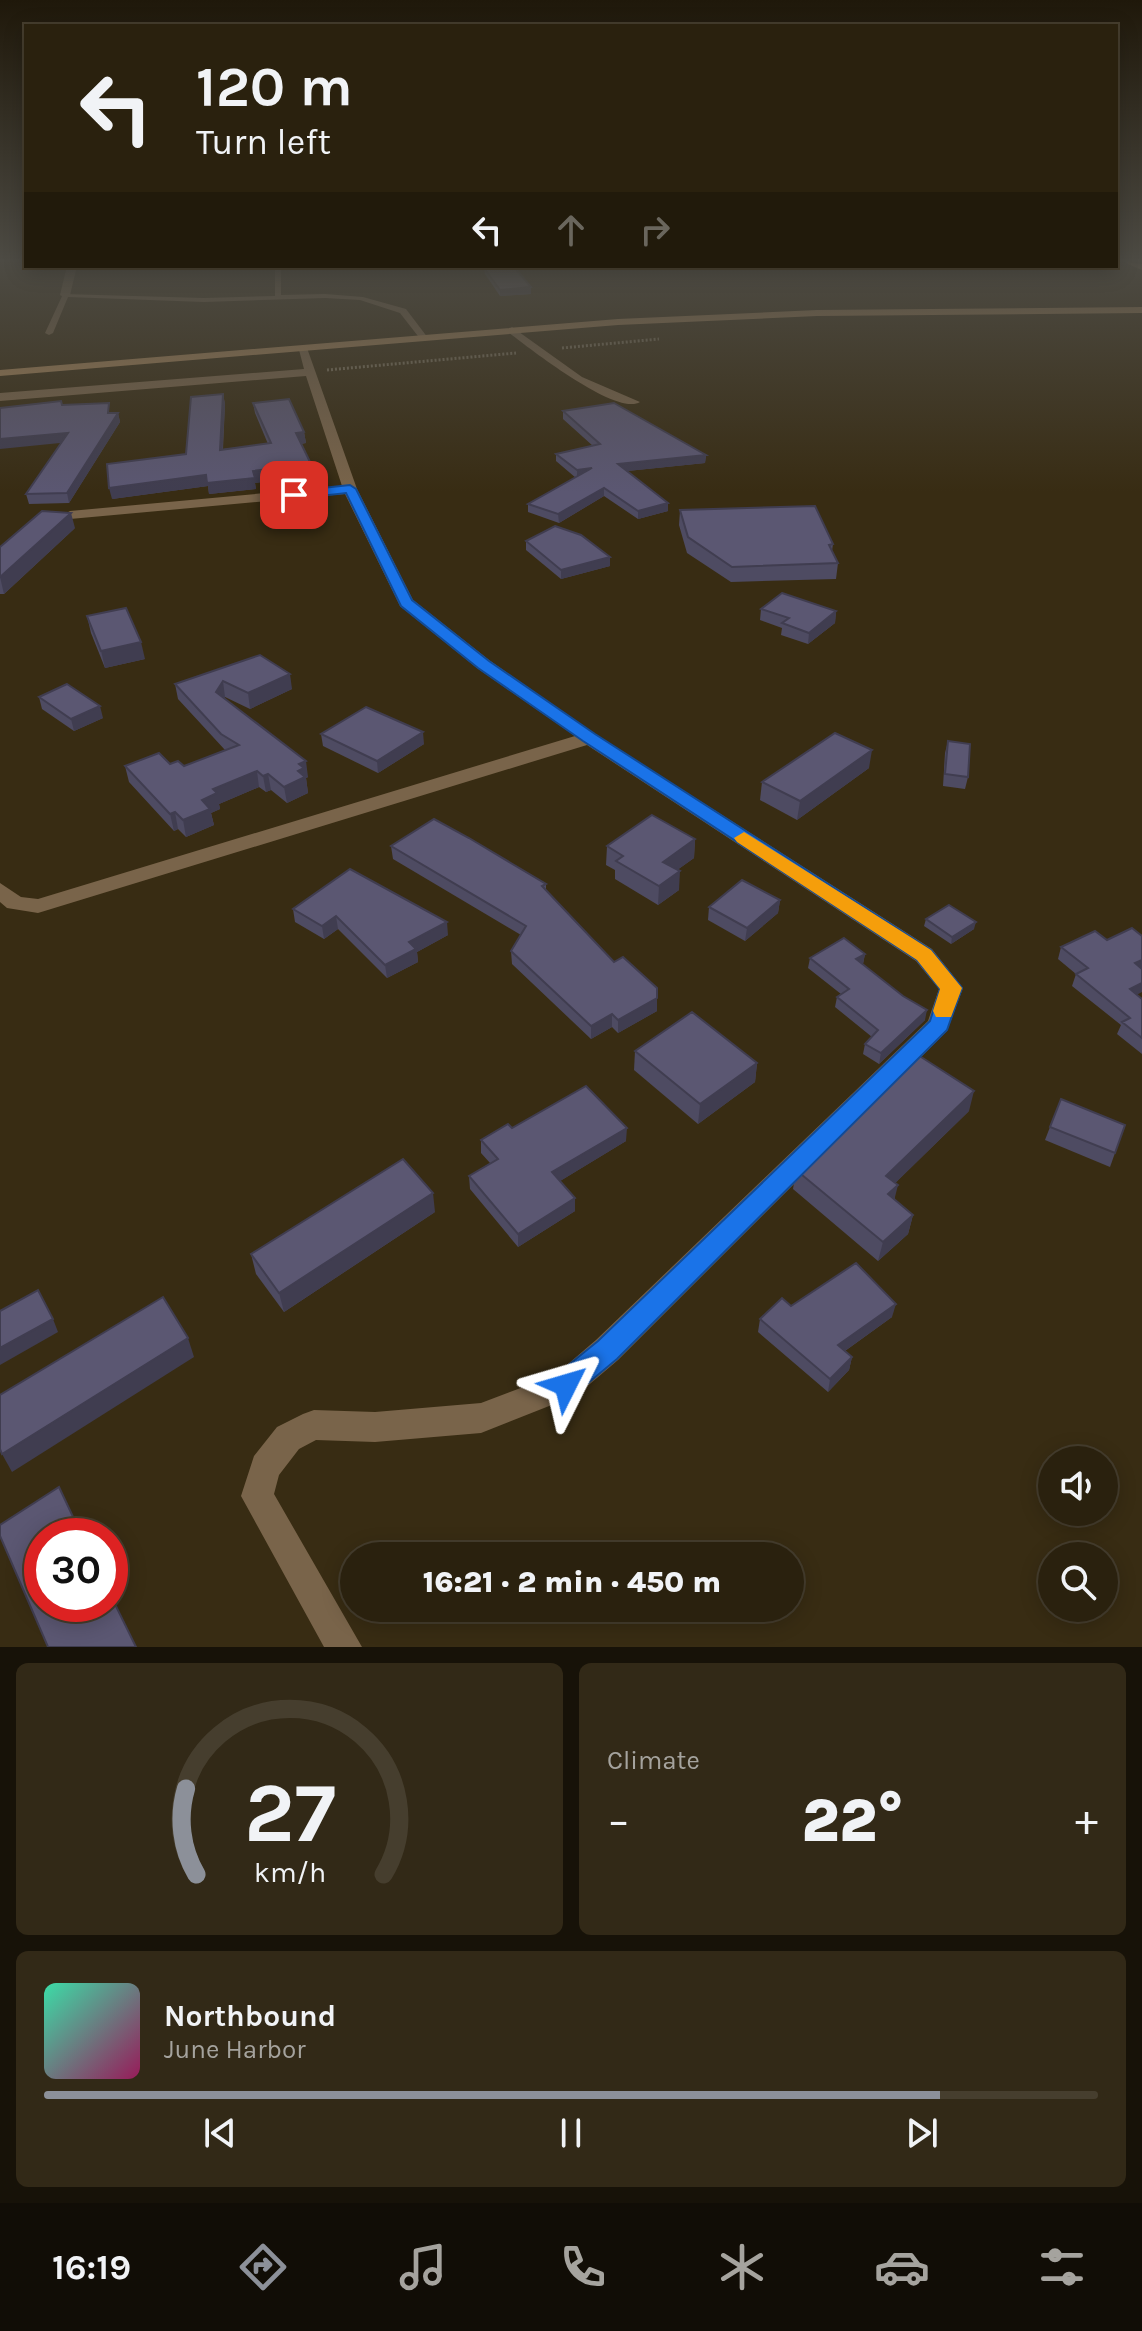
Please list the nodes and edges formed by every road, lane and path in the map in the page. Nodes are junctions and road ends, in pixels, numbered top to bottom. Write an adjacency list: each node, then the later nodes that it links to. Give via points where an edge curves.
1 (414, 339): 4 (main road)
2 (524, 339): 5 (street)
3 (662, 339): 5 (path)
4 (302, 348): 6 (street); 7 (main road)
5 (539, 350): 6 (path); 9 (street, via 578,379)
6 (310, 372): 8 (street); 10 (street)
7 (0, 373)
8 (0, 397)
9 (634, 402)
10 (350, 489): 11 (street); 12 (street, via 406,603)
11 (70, 515)
12 (589, 738): 13 (street, via 38,906 15,903); 14 (street, via 924,955 951,988 939,1025 566,1385 481,1418 375,1427 314,1425 288,1438 265,1467 257,1496)
13 (0, 890)
14 (344, 1647)

